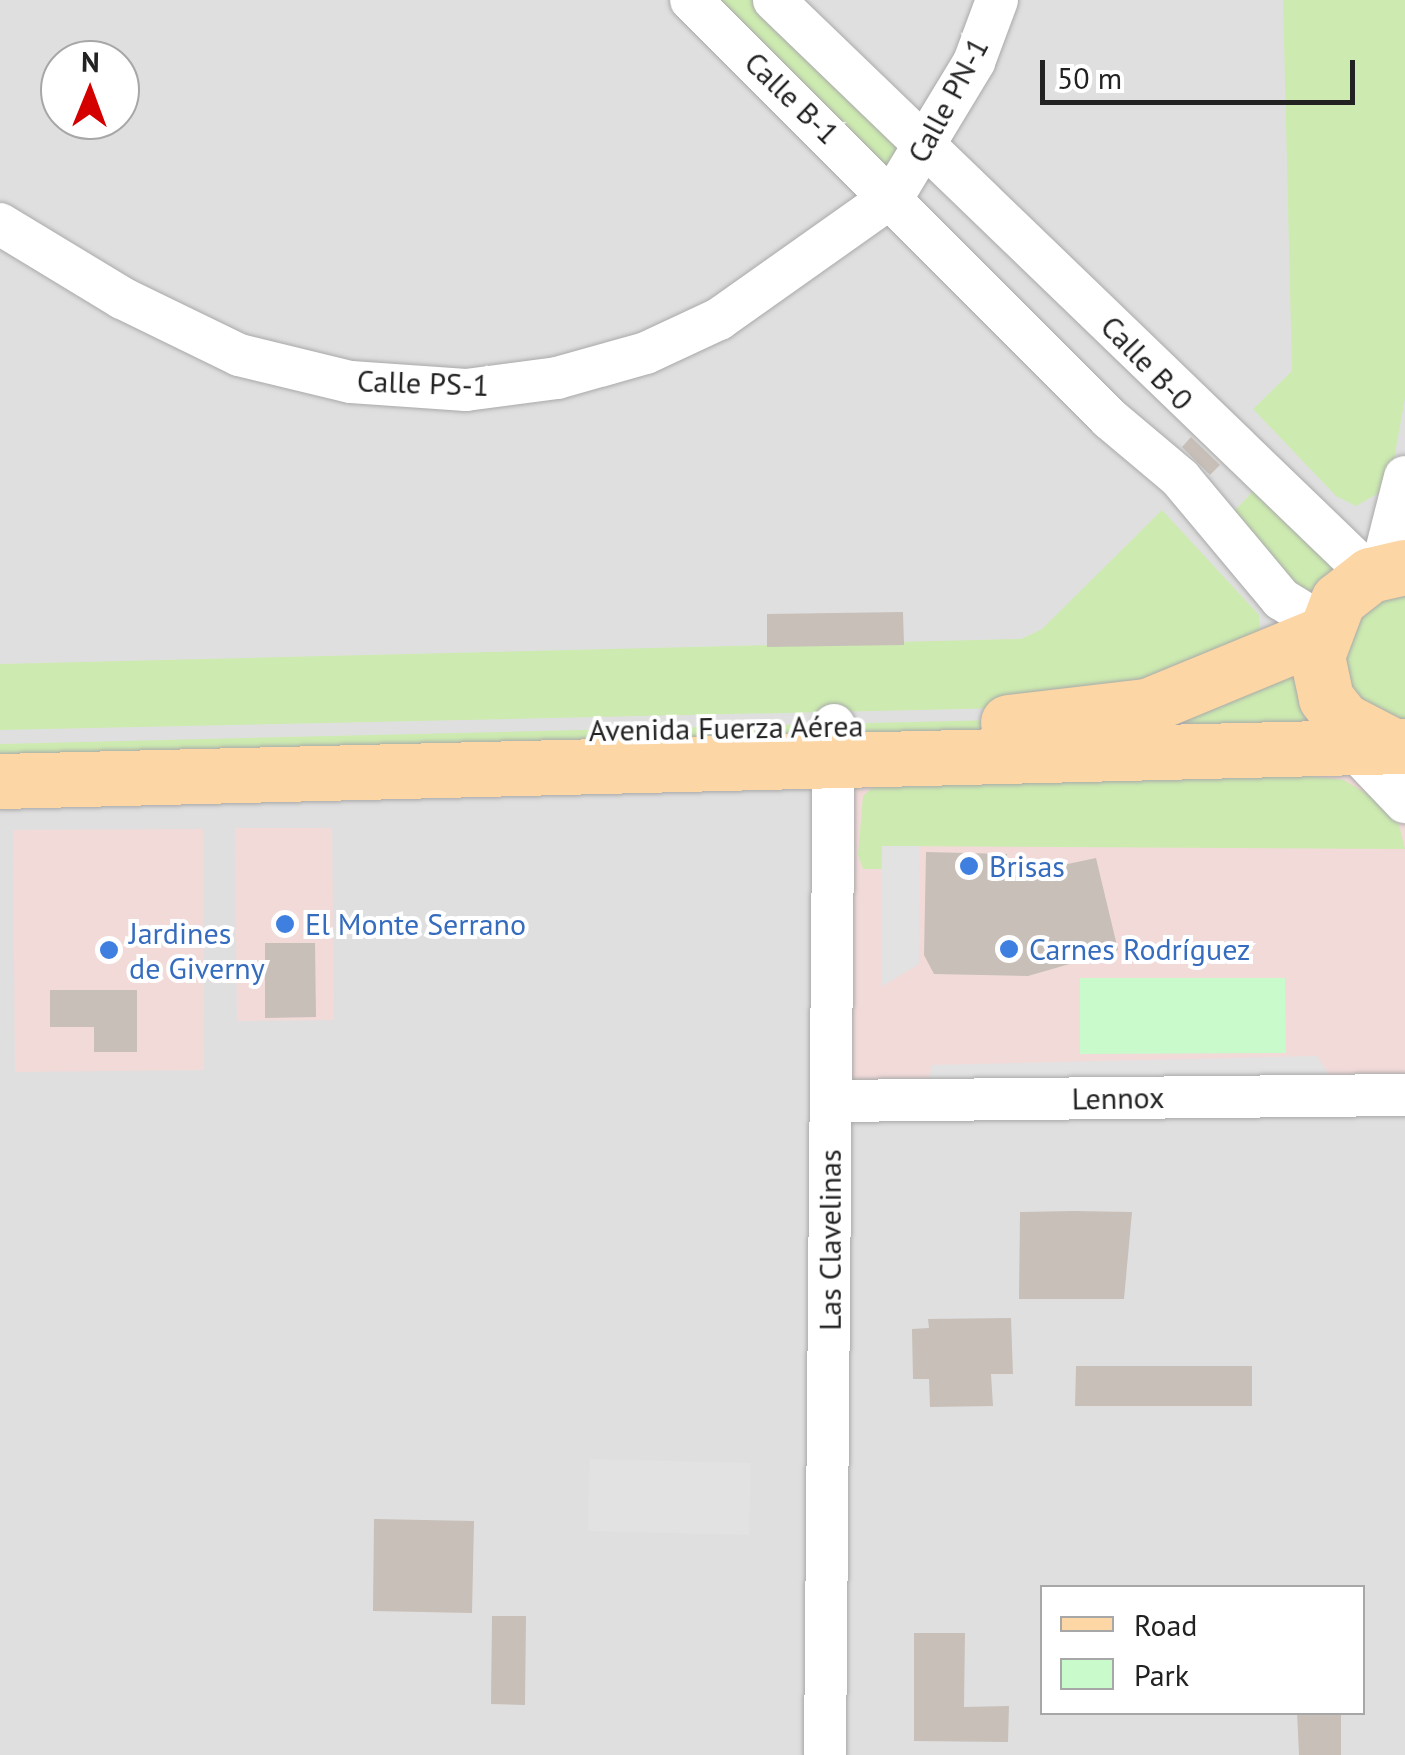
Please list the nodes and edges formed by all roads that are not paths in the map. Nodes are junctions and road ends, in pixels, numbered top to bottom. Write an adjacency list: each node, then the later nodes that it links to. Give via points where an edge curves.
1 (691, 0): 5 (street, Calle B-1)
2 (774, 0): 4 (street, Calle B-1)
3 (997, 0): 4 (street, Calle PN-1)
4 (930, 144): 5 (street, Calle PN-1); 8 (street, Calle B-0, via 1220,438)
5 (893, 196): 6 (street, Calle PS-1, via 782,280 646,353 557,378 466,390 351,382 239,355 122,298); 9 (street, Calle B-0, via 1110,418 1180,478 1280,598)
6 (0, 224)
7 (1405, 477): 8 (street)
8 (1385, 571): 9 (main road, Avenida Fuerza Aérea, via 1338,600)
9 (1321, 630): 10 (main road); 12 (main road, Avenida Fuerza Aérea, via 1147,706)
10 (1335, 721): 12 (main road, Avenida Fuerza Aérea); 13 (main road); 15 (street)
11 (0, 744): 12 (main road, Avenida Fuerza Aérea)
12 (834, 744): 14 (main road, Avenida Fuerza Aérea); 17 (street, Las Clavelinas)
13 (1402, 746)
14 (0, 780)
15 (1405, 802)
16 (1405, 1095): 17 (street, Lennox)
17 (831, 1101): 18 (street, Las Clavelinas)
18 (825, 1755)

